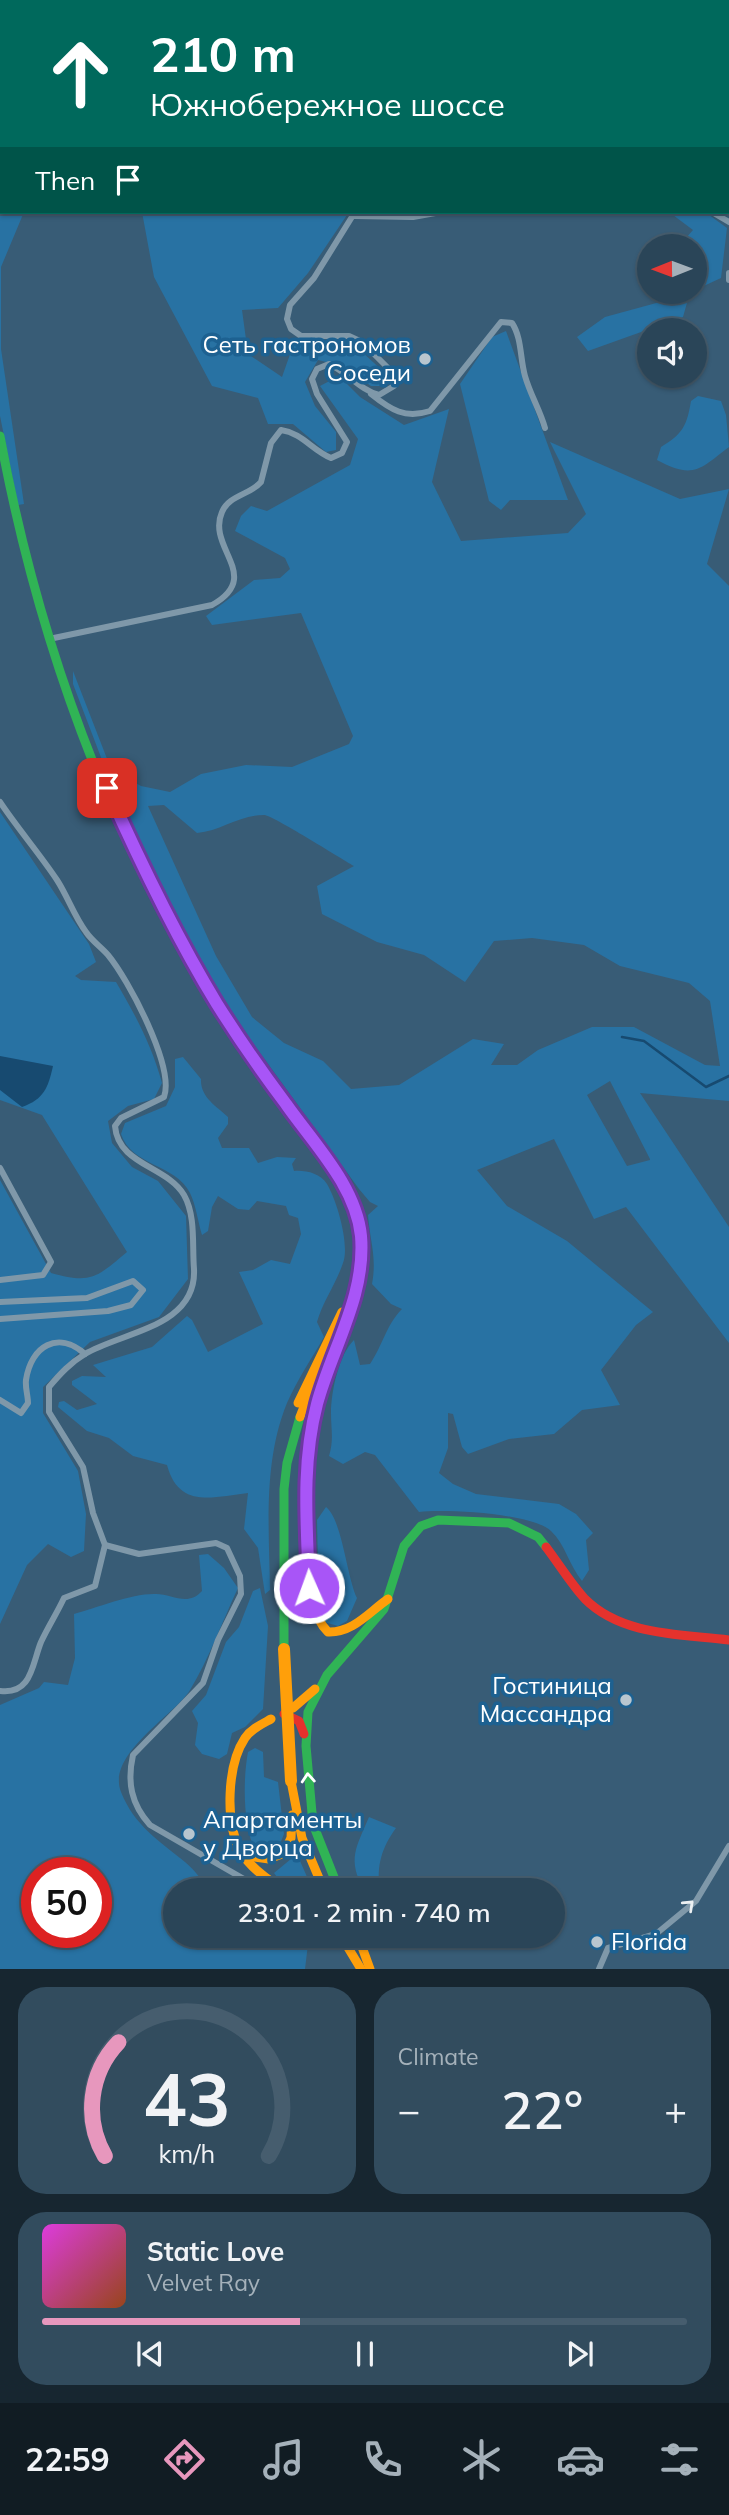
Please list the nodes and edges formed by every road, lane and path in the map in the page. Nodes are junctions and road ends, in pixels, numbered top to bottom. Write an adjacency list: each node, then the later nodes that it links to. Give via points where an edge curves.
1 (355, 214): 2 (street); 5 (street, via 314,278 289,305 287,319 301,336 349,336 380,357 393,373 394,386 380,395)
2 (430, 214)
3 (729, 273): 4 (street)
4 (729, 280)
5 (369, 393): 6 (street, via 400,414 430,411 501,321 512,323 518,332 526,380); 10 (street, via 342,370 328,364 317,369 312,380 317,394 347,442 342,453 331,458 318,453 296,432 281,430 271,443 261,482 231,501 222,513 220,526 236,579 228,596 212,605)
6 (545, 428)
7 (0, 436): 10 (main road, via 21,545)
8 (0, 471): 9 (main road)
9 (33, 613): 10 (main road); 11 (main road)
10 (48, 636): 11 (main road)
11 (52, 661): 17 (main road, via 181,942 256,1064 336,1174 353,1205 360,1233 359,1279); 23 (main road, via 111,813 180,956 239,1051 331,1178 351,1221 353,1261 348,1295 296,1409 281,1460)
12 (0, 802): 18 (street, via 57,881 85,931 110,957 161,1050 167,1079 164,1097 121,1118 116,1135 132,1156 177,1186 190,1214 194,1276 190,1294 172,1315)
13 (0, 1168): 14 (street, via 51,1262 43,1275)
14 (0, 1280)
15 (0, 1302): 16 (street, via 87,1298 133,1281 143,1290 131,1305 108,1311)
16 (0, 1320)
17 (338, 1341): 21 (main road, via 307,1452 311,1606 317,1625 333,1632 348,1628); 23 (main road, via 303,1411 287,1462)
18 (85, 1354): 19 (street, via 71,1342 54,1342 34,1355 26,1381 28,1403 21,1413); 20 (street, via 50,1387 49,1412 83,1467)
19 (0, 1400)
20 (105, 1545): 25 (street, via 95,1586 64,1598 27,1682 19,1689); 32 (street, via 139,1554 216,1543 228,1548 240,1576 241,1594 202,1683 132,1755 131,1791 150,1825)
21 (389, 1598): 22 (main road, via 404,1546 421,1526 438,1520 509,1522 538,1537 586,1600 615,1620 641,1629); 24 (main road)
22 (729, 1640)
23 (281, 1649): 28 (main road, bridge)
24 (324, 1680): 26 (main road); 27 (main road, via 308,1712)
25 (0, 1691)
26 (282, 1713): 27 (main road, via 299,1721); 31 (main road, via 244,1739 237,1756 232,1816)
27 (306, 1746): 36 (main road, one-way to 27, via 313,1824)
28 (288, 1780): 29 (main road); 35 (main road, via 302,1838)
29 (292, 1815): 31 (main road, via 290,1842 283,1854 270,1860); 34 (main road)
30 (729, 1846): 41 (street, one-way to 30, via 608,1948 656,1934 696,1901)
31 (244, 1855): 33 (main road)
32 (242, 1878)
33 (267, 1878)
34 (313, 1878)
35 (319, 1878)
36 (334, 1878)
37 (350, 1948): 40 (main road)
38 (355, 1948): 40 (main road)
39 (361, 1948): 40 (main road)
40 (366, 1969)
41 (599, 1969)

